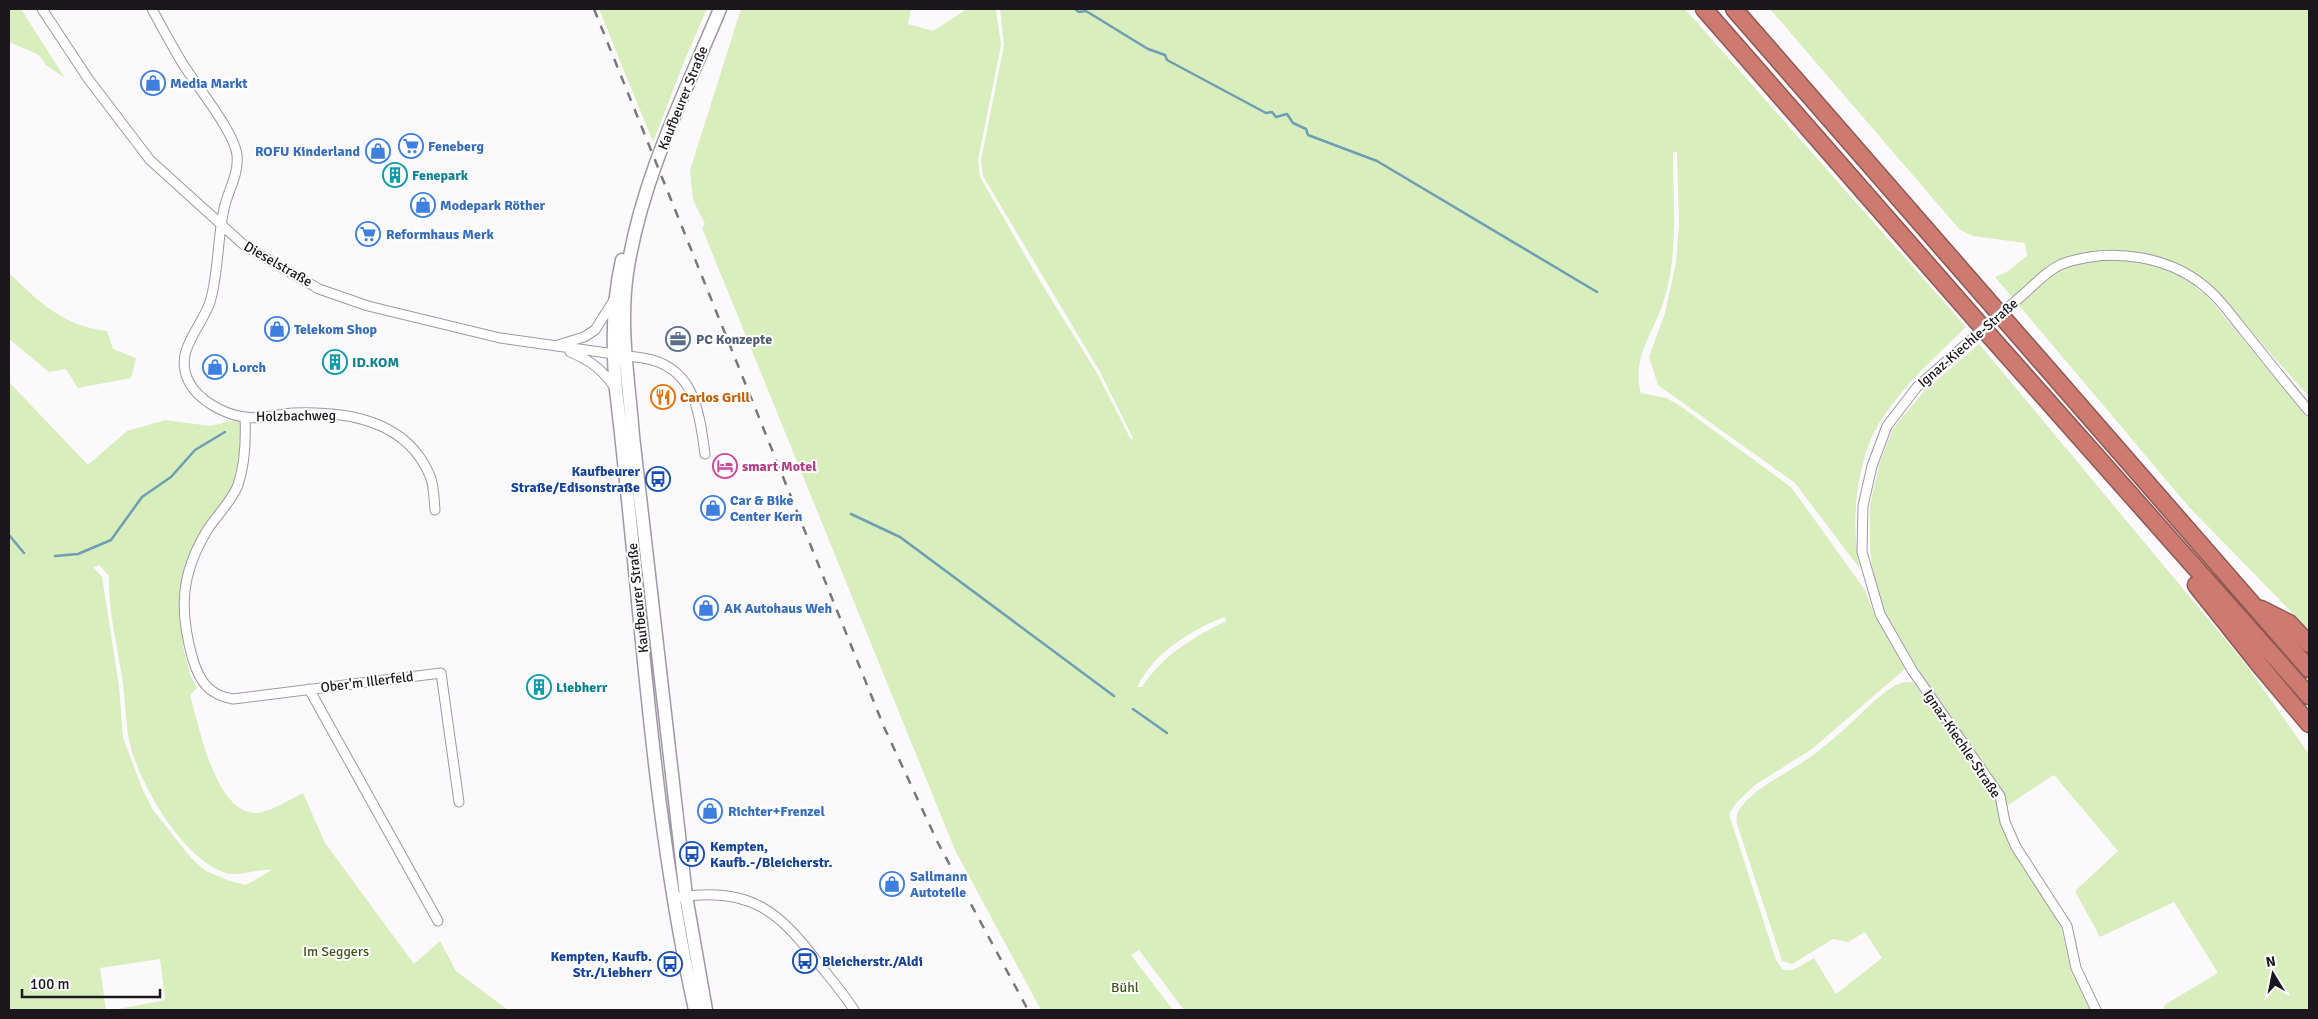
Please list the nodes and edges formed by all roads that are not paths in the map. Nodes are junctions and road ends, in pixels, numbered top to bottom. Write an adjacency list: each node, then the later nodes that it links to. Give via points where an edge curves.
1 (42, 9): 7 (street, Dieselstraße, via 89,80 150,160)
2 (152, 9): 7 (street, Holzbachweg, via 235,146 237,167 224,207)
3 (720, 9): 6 (main road, Kaufbeurer Straße)
4 (1704, 9): 16 (highway)
5 (1734, 9): 17 (highway)
6 (647, 188): 8 (main road, Kaufbeurer Straße, via 631,219); 10 (main road, Kaufbeurer Straße, via 627,274)
7 (222, 226): 9 (street, Dieselstraße, via 245,246 343,298 471,332); 13 (street, Holzbachweg, via 209,304 190,337 184,368 188,382 205,400)
8 (614, 300): 9 (street, Dieselstraße, via 596,330); 10 (main road, Kaufbeurer Straße)
9 (556, 346): 10 (street, Dieselstraße); 11 (street, Dieselstraße, via 595,365)
10 (619, 355): 11 (main road, Kaufbeurer Straße); 14 (street, Dieselstraße, via 666,364 677,371 685,381 698,413); 24 (main road, Kaufbeurer Straße)
11 (616, 390): 24 (main road, Kaufbeurer Straße, via 643,648)
12 (2309, 411): 29 (street, Ignaz-Kiechle-Straße, bridge, via 2212,293 2169,265 2106,255 2055,268 1917,387 1887,426 1872,466 1863,506 1862,552 1880,614 1912,670 2000,796 2005,822 2016,847 2066,926 2076,968)
13 (245, 418): 15 (street, Holzbachweg, via 319,412 347,415 393,431 417,452 431,478); 20 (street, via 245,445 237,487 207,531 192,561 183,597 184,623 202,683 222,697 254,697)
14 (705, 454)
15 (435, 510)
16 (2168, 538): 21 (highway); 22 (highway, via 2180,565)
17 (2252, 605): 18 (highway, via 2289,623); 19 (highway)
18 (2309, 644)
19 (2309, 669)
20 (309, 689): 23 (street, Ober'm Illerfeld, via 441,673); 25 (street, Ober'm Illerfeld)
21 (2309, 696)
22 (2309, 724)
23 (459, 802)
24 (680, 897): 26 (main road, Kaufbeurer Straße); 27 (main road, Kaufbeurer Straße); 28 (street, via 725,895 760,905 791,928)
25 (438, 921)
26 (695, 1010)
27 (706, 1010)
28 (854, 1010)
29 (2096, 1010)

